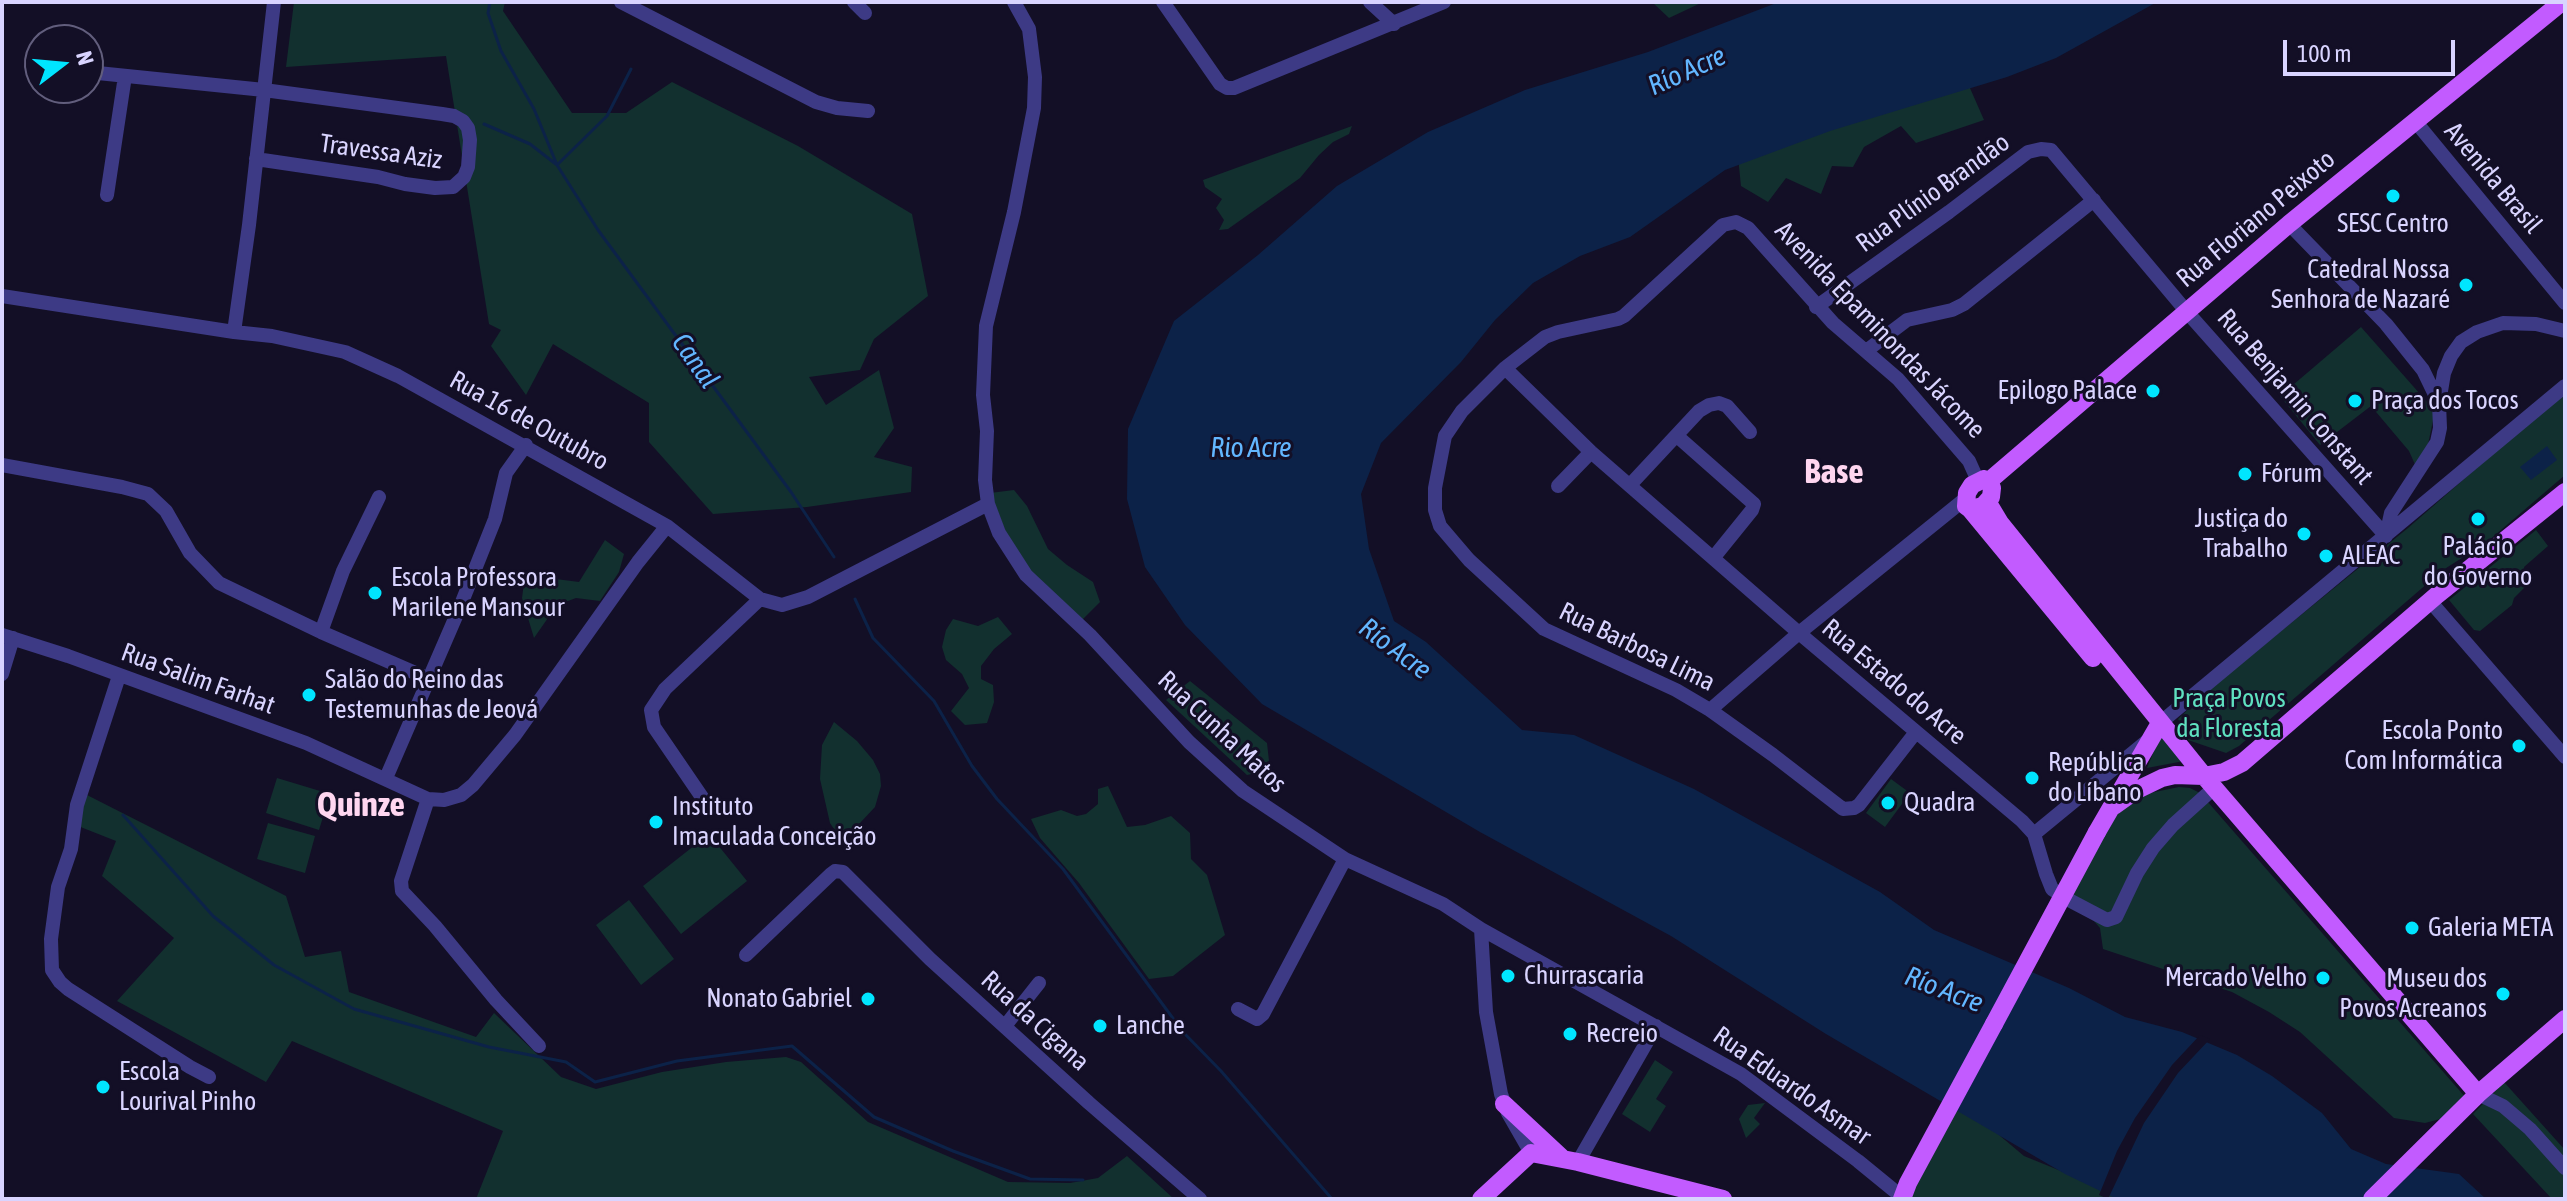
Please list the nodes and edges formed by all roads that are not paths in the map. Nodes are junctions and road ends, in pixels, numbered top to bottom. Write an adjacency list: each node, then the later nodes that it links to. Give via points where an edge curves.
1 (274, 2): 12 (street)
2 (621, 2): 8 (street)
3 (1014, 2): 41 (street, via 1029,29 1034,108 986,326)
4 (1163, 2): 9 (street, via 1227,88)
5 (1370, 2): 9 (street)
6 (1444, 2): 9 (street)
7 (2562, 2): 14 (main road, Rua Floriano Peixoto)
8 (653, 9): 13 (street, via 816,102)
9 (1394, 24)
10 (104, 74): 11 (street)
11 (125, 76): 12 (street); 17 (street)
12 (264, 90): 16 (street); 16 (street, Travessa Aziz, via 454,116 468,128 468,167 453,187 420,186)
13 (868, 111)
14 (2415, 121): 20 (main road, Rua Floriano Peixoto); 22 (street, Avenida Brasil)
15 (2041, 149): 18 (street, Rua Benjamin Constant, via 2059,157); 23 (street, Rua Plínio Brandão, via 2028,152)
16 (256, 159): 26 (street)
17 (107, 195)
18 (2094, 200): 24 (street, Rua Benjamin Constant); 27 (street, via 1964,304 1907,320)
19 (1736, 222): 23 (street, Avenida Epaminondas Jácome, via 1748,228); 28 (street, Rua Barbosa Lima, via 1723,225 1624,316 1545,337)
20 (2289, 224): 24 (main road, Rua Floriano Peixoto); 30 (street, via 2386,324 2423,370)
21 (2, 296): 26 (street, Rua 16 de Outubro)
22 (2565, 303)
23 (1816, 307): 27 (street, Avenida Epaminondas Jácome)
24 (2187, 312): 36 (main road, Rua Floriano Peixoto); 44 (street, Rua Benjamin Constant)
25 (2565, 331): 30 (street, via 2517,322 2477,332 2451,356)
26 (234, 332): 33 (street, Rua 16 de Outubro, via 345,352)
27 (1866, 351): 36 (street, Avenida Epaminondas Jácome, via 1898,379)
28 (1505, 368): 34 (street, Rua Estado do Acre); 54 (street, Rua Barbosa Lima, via 1445,436 1435,488 1440,526 1544,629)
29 (2565, 386): 44 (street)
30 (2439, 403): 44 (street, via 2437,442 2391,513)
31 (1750, 432): 32 (street, via 1719,403 1699,411)
32 (1677, 436): 37 (street); 45 (street, via 1754,507)
33 (526, 445): 43 (street, Rua 16 de Outubro); 53 (street, via 506,473 495,519)
34 (1591, 452): 37 (street, Rua Estado do Acre); 38 (street)
35 (2, 465): 48 (street, via 148,494 219,583)
36 (1984, 481): 42 (main road, via 1993,492)
37 (1630, 485): 45 (street, Rua Estado do Acre)
38 (1558, 486)
39 (2565, 492): 47 (main road)
40 (379, 497): 48 (street)
41 (988, 504): 46 (street, via 799,601 782,605); 65 (street, Rua Cunha Matos, via 1026,575 1189,742 1243,791)
42 (1974, 504): 49 (street); 55 (main road, via 2135,709)
43 (667, 526): 46 (street, Rua 16 de Outubro); 61 (street, via 473,785 453,798)
44 (2386, 536): 55 (street)
45 (1714, 557): 49 (street, Rua Estado do Acre)
46 (760, 599): 62 (street, via 651,707 654,727)
47 (2430, 601): 58 (street); 60 (main road, via 2242,763)
48 (321, 632): 53 (street)
49 (1799, 633): 54 (street); 56 (street, Rua Estado do Acre)
50 (7, 637): 51 (street); 52 (street, Rua Salim Farhat)
51 (2, 674)
52 (119, 676): 59 (street, Rua Salim Farhat, via 306,743); 74 (street, via 77,805 71,849 58,887 52,970 68,989)
53 (429, 679): 59 (street)
54 (1710, 710): 56 (street, Rua Barbosa Lima, via 1838,806 1854,808)
55 (2160, 723): 57 (main road); 60 (main road)
56 (1916, 732): 64 (street, Rua Estado do Acre)
57 (2149, 739): 63 (main road); 64 (street)
58 (2565, 757)
59 (386, 778): 61 (street, Rua Salim Farhat)
60 (2209, 782): 63 (main road, via 2175,775 2162,778); 64 (street, Rua Estado do Acre, via 2153,848 2116,917 2110,919 2052,889); 75 (main road)
61 (428, 799): 73 (street, via 402,891)
62 (708, 806)
63 (2114, 806): 80 (main road, bridge)
64 (2034, 834)
65 (1345, 859): 66 (street, Rua Cunha Matos, via 1443,904); 69 (street, via 1263,1014 1257,1019)
66 (1481, 929): 72 (street, Rua Eduardo Asmar); 76 (street, via 1486,1012)
67 (746, 955): 71 (street, Rua da Cigana, via 831,874 843,872)
68 (1039, 983): 71 (street)
69 (1238, 1009)
70 (2565, 1019): 75 (main road)
71 (1005, 1026): 81 (street, Rua da Cigana)
72 (1656, 1026): 78 (street); 80 (street, Rua Eduardo Asmar, via 1741,1074)
73 (539, 1046)
74 (209, 1077)
75 (2472, 1100): 79 (street, via 2503,1106); 84 (main road)
76 (1504, 1104): 77 (street); 78 (main road)
77 (1531, 1153): 78 (main road); 82 (main road)
78 (1570, 1160): 83 (main road)
79 (2565, 1168)
80 (1904, 1193)
81 (1200, 1199)
82 (1481, 1199)
83 (1723, 1199)
84 (2372, 1199)

